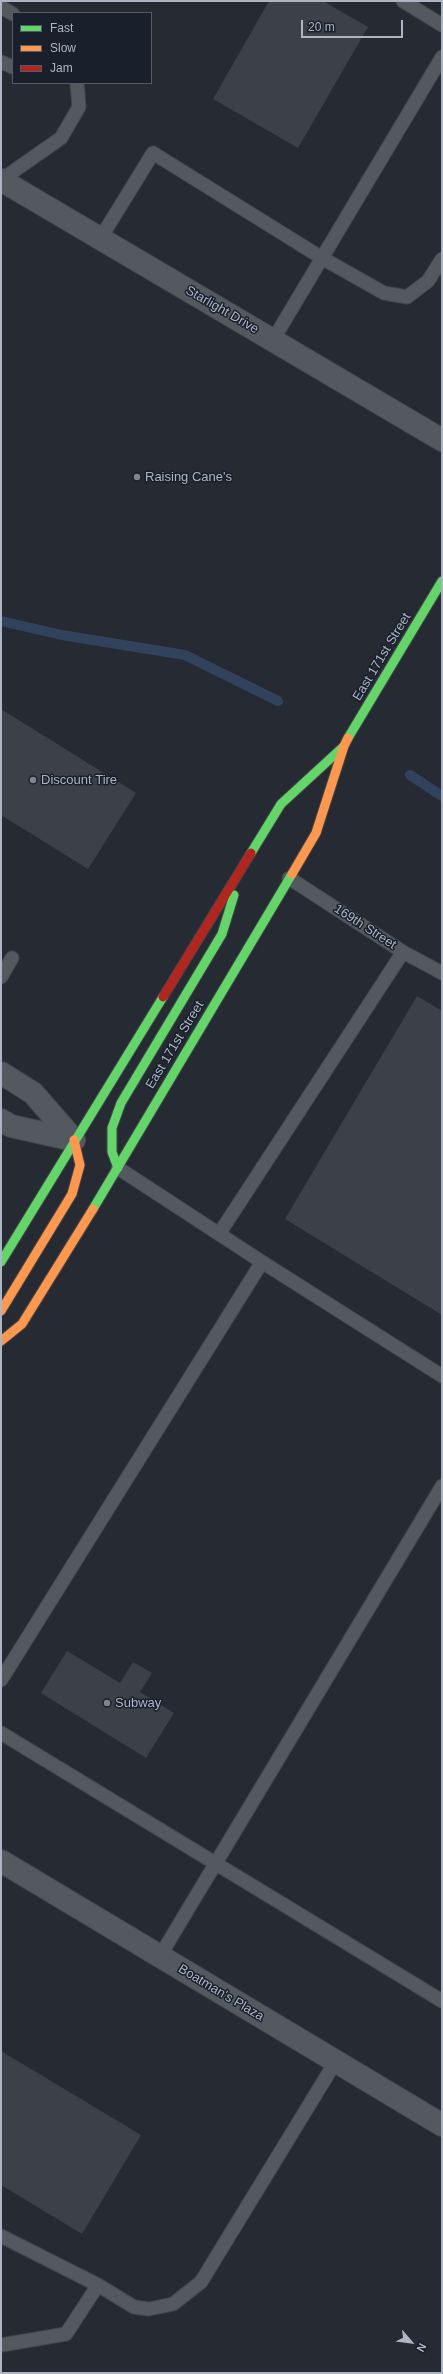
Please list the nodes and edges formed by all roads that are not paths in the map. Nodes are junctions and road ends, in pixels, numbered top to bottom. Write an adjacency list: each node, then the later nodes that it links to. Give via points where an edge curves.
1 (403, 1): 4 (lane)
2 (1, 7): 3 (lane)
3 (12, 13)
4 (442, 25)
5 (442, 57): 11 (lane)
6 (1, 62): 7 (lane)
7 (12, 67)
8 (77, 84): 9 (lane, via 79,107 61,138)
9 (1, 180): 10 (street, Starlight Drive)
10 (100, 239): 11 (lane, via 153,152); 13 (street, Starlight Drive)
11 (322, 258): 12 (lane, via 384,293 407,297 428,281); 13 (lane)
12 (442, 259)
13 (273, 340): 14 (street, Starlight Drive)
14 (442, 440)
15 (442, 581): 16 (main road, East 171st Street)
16 (344, 746): 17 (main road, East 171st Street, via 281,804); 18 (main road, East 171st Street, via 316,833)
17 (244, 864): 25 (main road, East 171st Street); 26 (main road, via 222,934 121,1103 112,1128 112,1152)
18 (290, 878): 19 (lane, 169th Street); 26 (main road, East 171st Street)
19 (403, 952): 21 (lane, 169th Street); 27 (lane)
20 (12, 958): 22 (lane)
21 (442, 973)
22 (1, 977)
23 (1, 1073): 25 (street, via 33,1093)
24 (1, 1120): 25 (street, via 11,1126)
25 (74, 1140): 28 (main road, East 171st Street); 30 (main road, via 80,1166 72,1194)
26 (118, 1168): 27 (lane); 31 (main road, East 171st Street, via 22,1324)
27 (219, 1234): 29 (lane)
28 (1, 1262)
29 (262, 1262): 32 (lane); 34 (lane)
30 (1, 1311)
31 (1, 1341)
32 (442, 1376)
33 (442, 1486): 37 (lane)
34 (1, 1680)
35 (1, 1732): 37 (lane)
36 (1, 1861): 38 (street, Boatman's Plaza)
37 (216, 1863): 38 (lane); 39 (lane)
38 (160, 1956): 40 (street, Boatman's Plaza)
39 (442, 2001)
40 (336, 2061): 41 (street, Boatman's Plaza); 43 (lane, via 201,2282 173,2304 149,2309 134,2307)
41 (442, 2125)
42 (1, 2236): 43 (lane)
43 (98, 2285): 44 (lane, via 66,2334)
44 (1, 2346)

